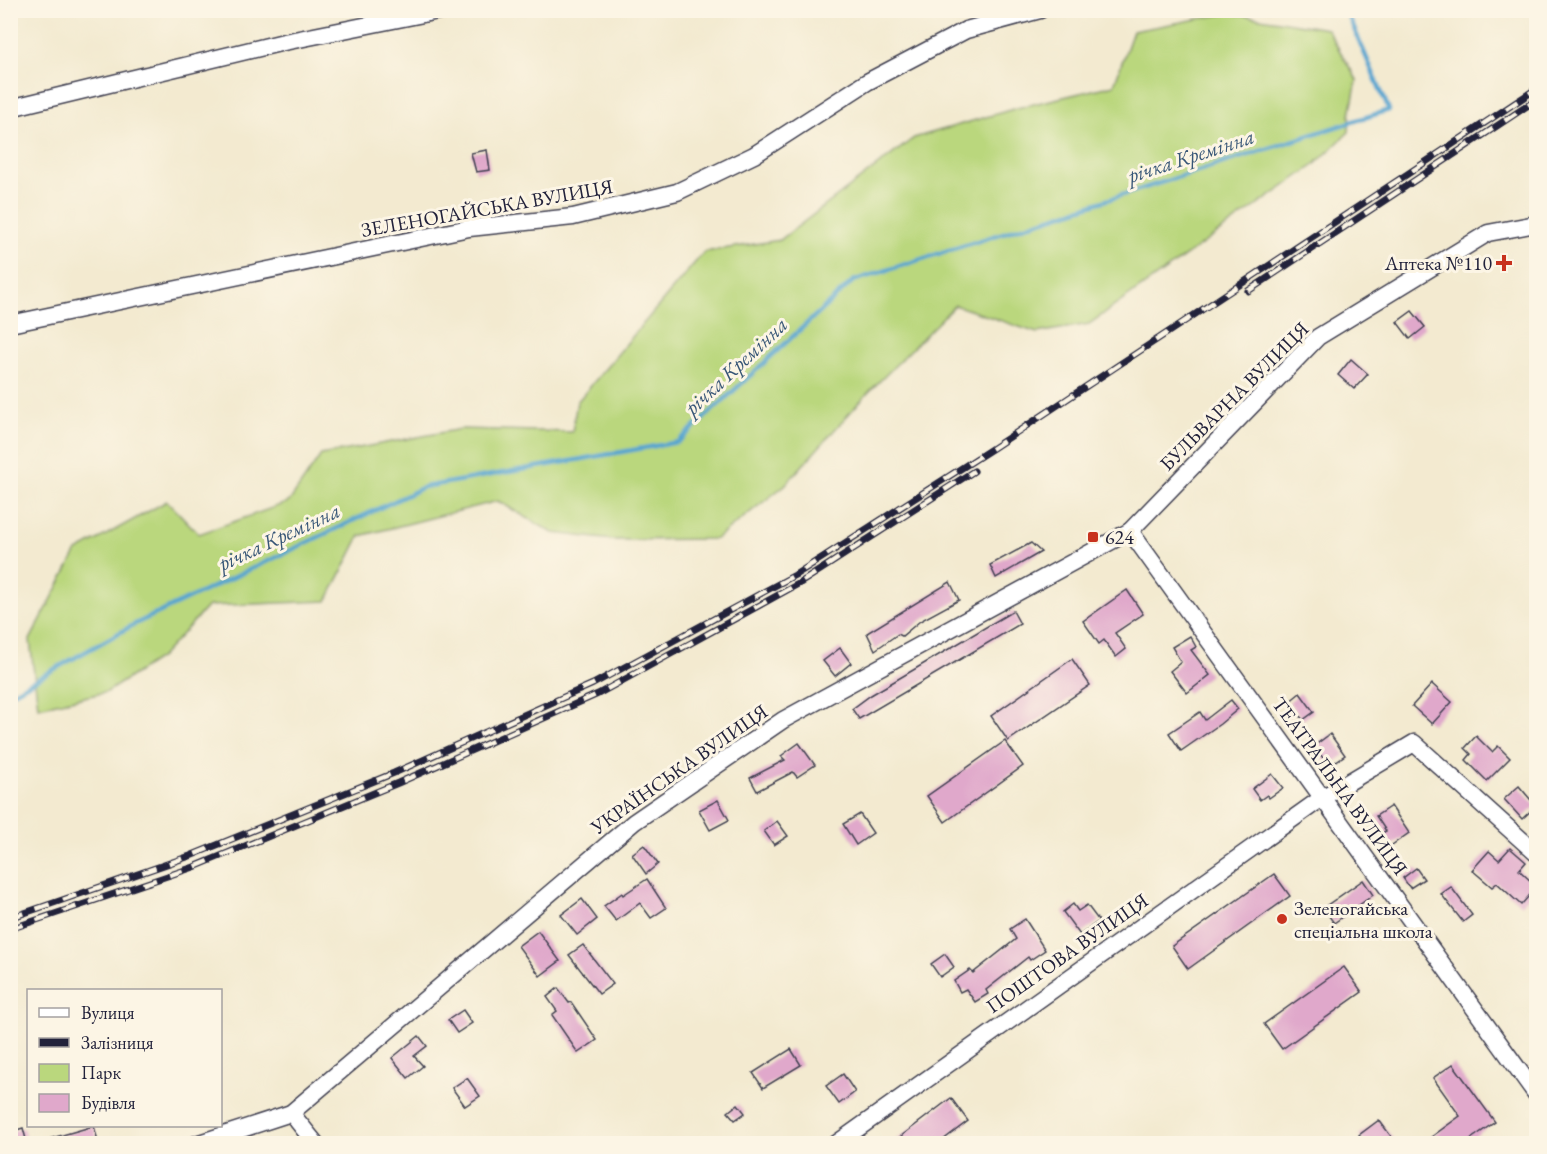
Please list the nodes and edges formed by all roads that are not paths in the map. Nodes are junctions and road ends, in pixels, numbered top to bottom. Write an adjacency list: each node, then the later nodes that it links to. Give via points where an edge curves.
1 (443, 10): 3 (street, via 284,42)
2 (1040, 10): 5 (street, ЗЕЛЕНОГАЙСЬКА ВУЛИЦЯ, via 966,30 867,82 754,155 677,192 573,217 469,228)
3 (10, 108)
4 (1536, 224): 6 (street, БУЛЬВАРНА ВУЛИЦЯ, via 1488,233 1318,337)
5 (10, 324)
6 (1130, 531): 7 (street, ТЕАТРАЛЬНА ВУЛИЦЯ); 10 (street, УКРАЇНСЬКА ВУЛИЦЯ, via 783,720 633,822)
7 (1323, 798): 8 (street, ПОШТОВА ВУЛИЦЯ, via 1414,743); 9 (street, ТЕАТРАЛЬНА ВУЛИЦЯ); 13 (street, ПОШТОВА ВУЛИЦЯ)
8 (1536, 853)
9 (1536, 1094)
10 (291, 1113): 11 (street, УКРАЇНСЬКА ВУЛИЦЯ); 12 (street)
11 (195, 1143)
12 (316, 1143)
13 (836, 1143)

